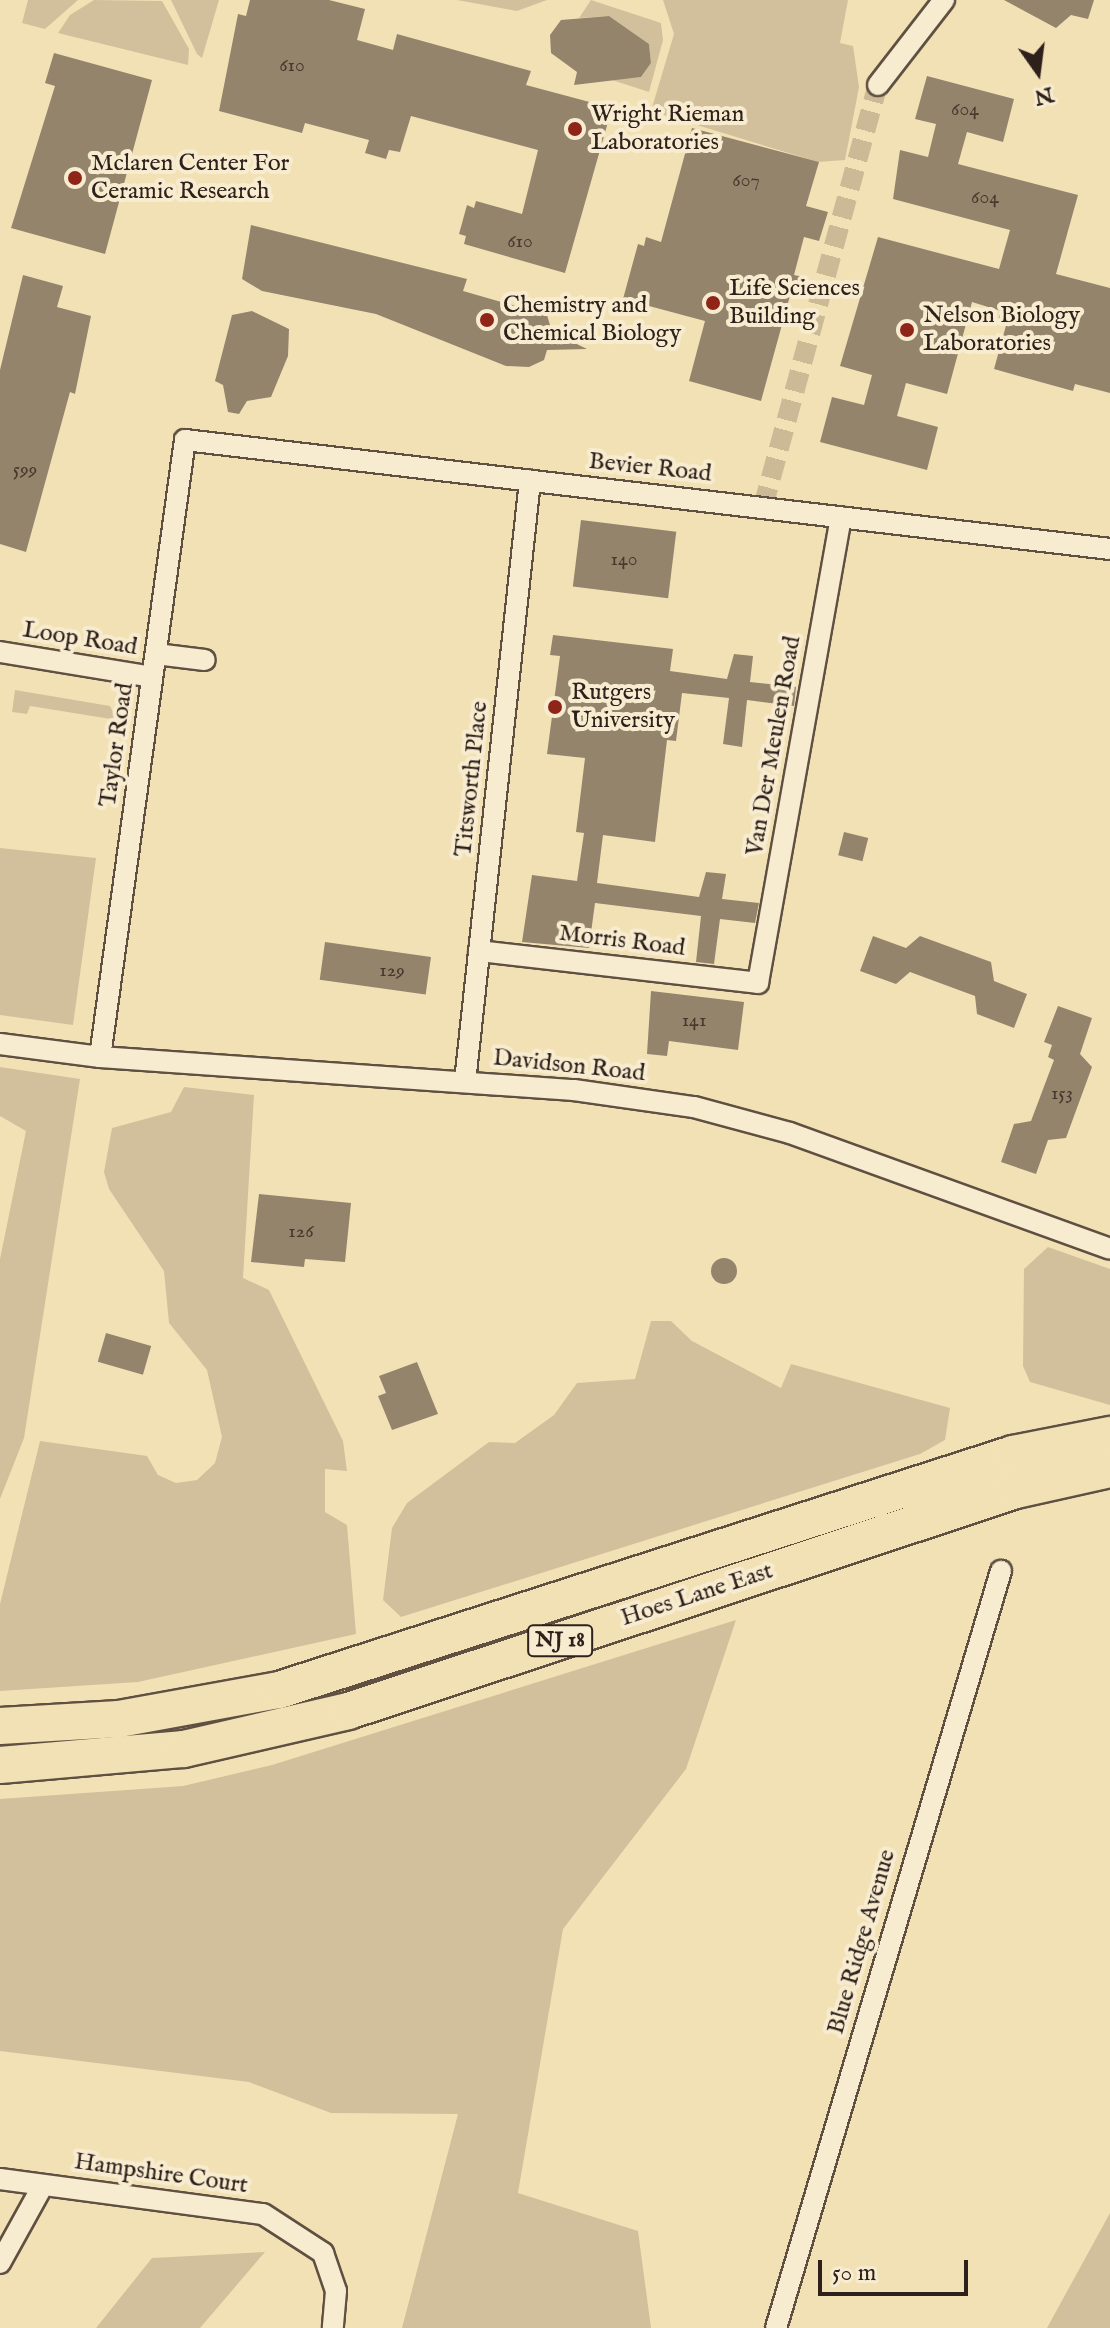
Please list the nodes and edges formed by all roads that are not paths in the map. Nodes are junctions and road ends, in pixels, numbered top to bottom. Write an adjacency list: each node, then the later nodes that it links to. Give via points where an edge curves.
1 (944, 0): 2 (street)
2 (878, 85)
3 (185, 440): 4 (street, Bevier Road); 8 (street, Taylor Road)
4 (530, 481): 5 (street, Bevier Road); 11 (street, Titsworth Place)
5 (841, 517): 6 (street, Bevier Road); 12 (street, Van Der Meulen Road)
6 (1110, 549)
7 (0, 652): 10 (street, Loop Road)
8 (156, 654): 9 (street); 10 (street, Taylor Road)
9 (205, 660)
10 (152, 677): 14 (street, Taylor Road)
11 (479, 951): 12 (street, Morris Road); 15 (street, Titsworth Place)
12 (758, 983)
13 (0, 1044): 14 (street, Davidson Road)
14 (100, 1057): 15 (street, Davidson Road)
15 (465, 1082): 16 (street, Davidson Road, via 694,1107 790,1133)
16 (1110, 1249)
17 (1110, 1435): 20 (highway, Hoes Lane East / NJ 18, via 1013,1454 279,1690 119,1719)
18 (1110, 1469): 21 (highway, Hoes Lane East / NJ 18, via 1016,1490 348,1711 184,1749)
19 (1001, 1571): 26 (street, Blue Ridge Avenue)
20 (0, 1726)
21 (0, 1765)
22 (0, 2179): 23 (street, Hampshire Court)
23 (43, 2185): 24 (street); 25 (street, Hampshire Court, via 263,2214 323,2253 336,2291)
24 (0, 2263)
25 (333, 2328)
26 (776, 2328)

